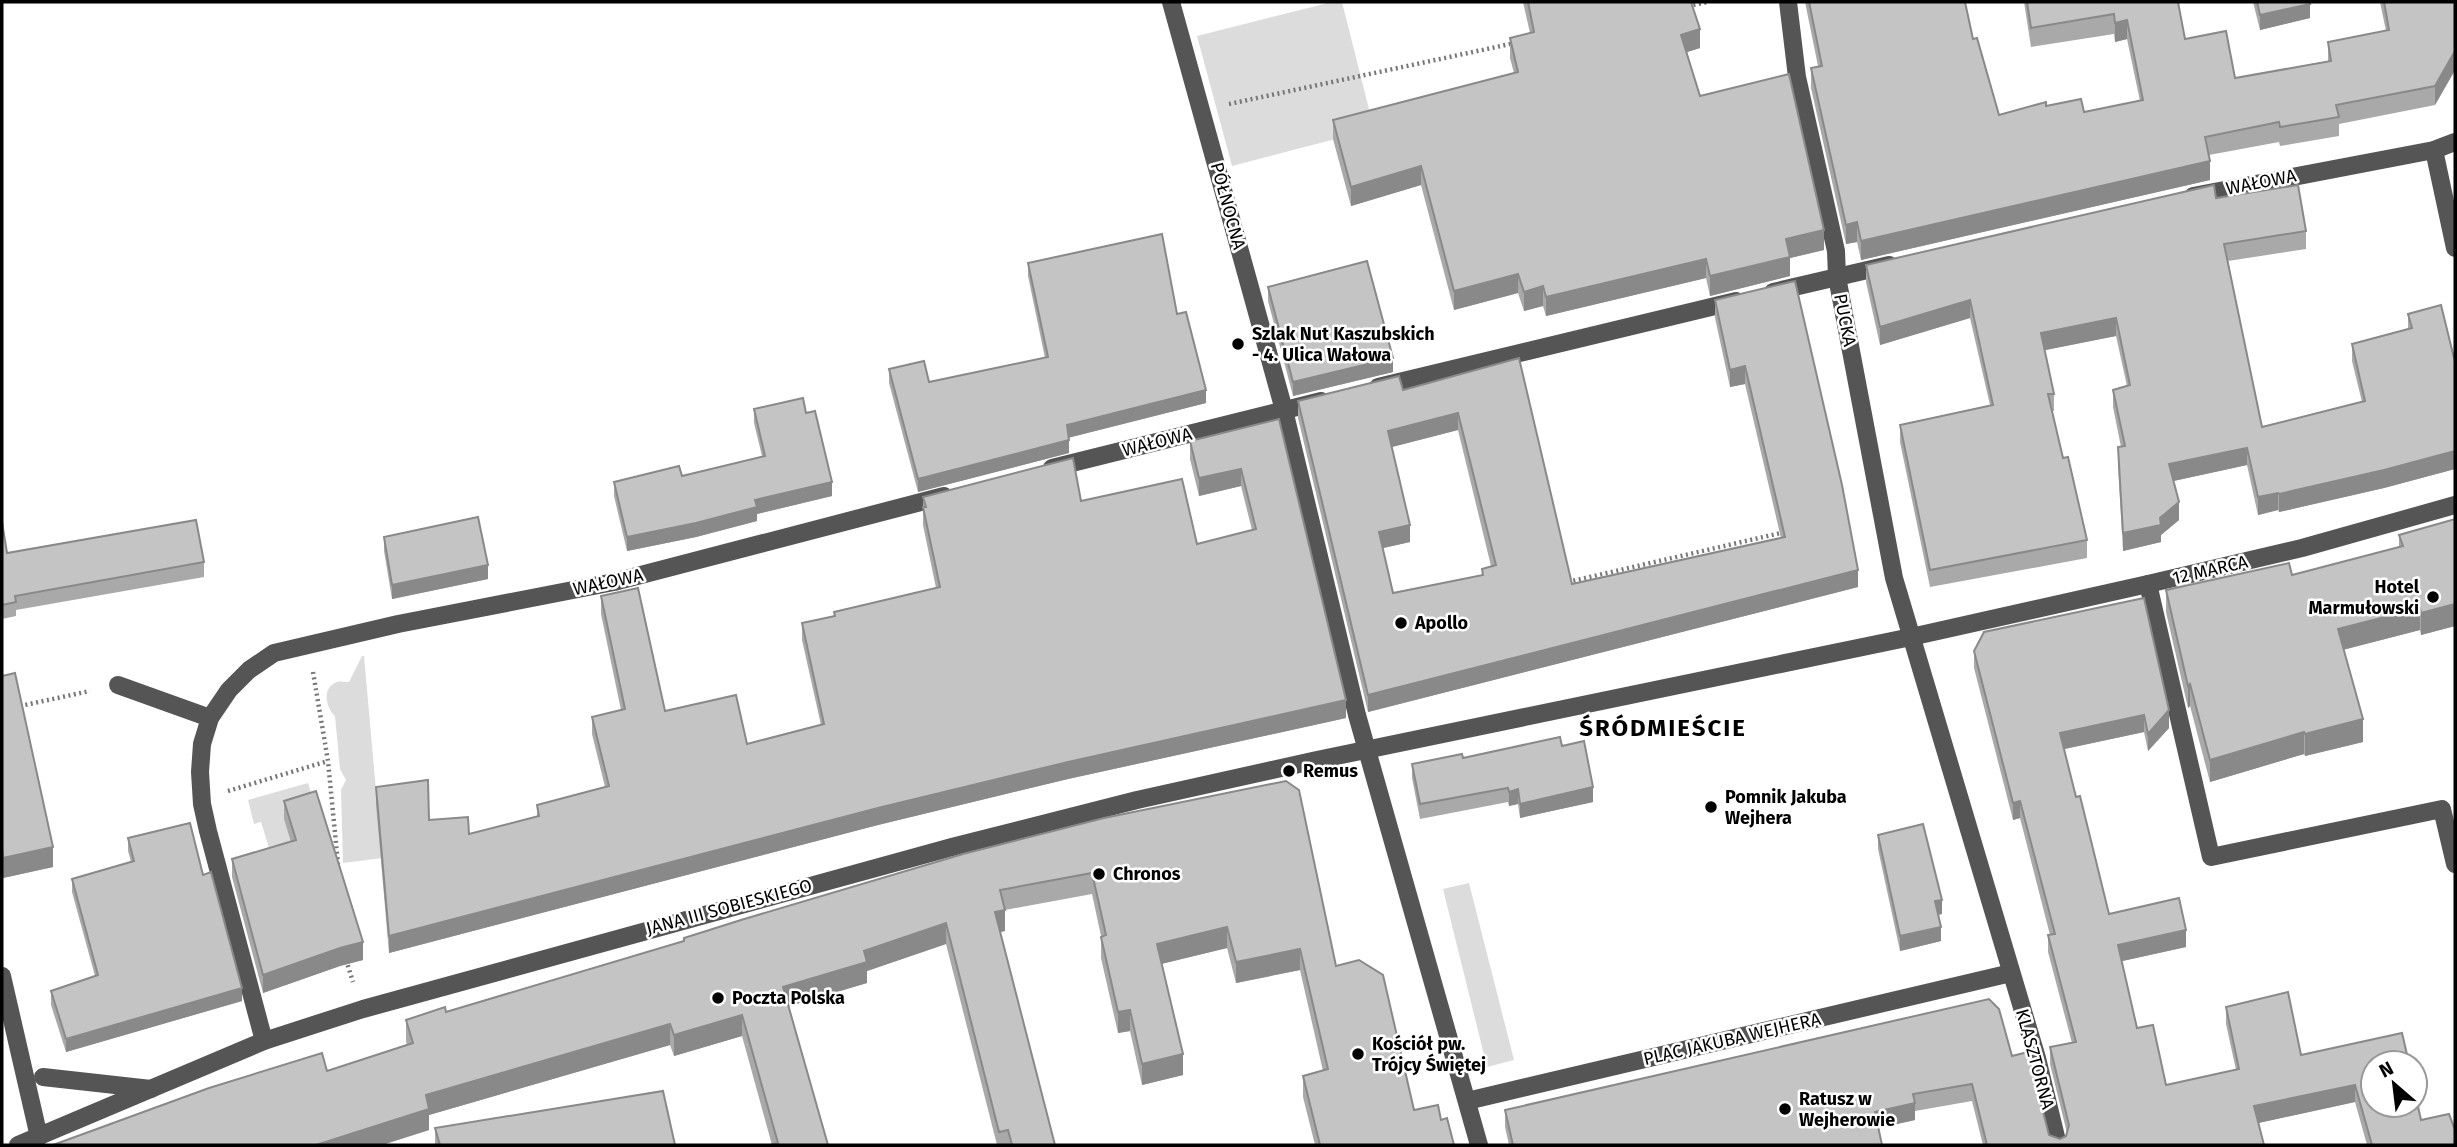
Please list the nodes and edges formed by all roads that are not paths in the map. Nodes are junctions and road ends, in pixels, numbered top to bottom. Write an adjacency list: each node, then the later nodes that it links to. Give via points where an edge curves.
1 (1171, 2): 11 (street, PÓŁNOCNA)
2 (1788, 2): 8 (street, PUCKA, via 1797,77 1836,251)
3 (2455, 142): 4 (street, WAŁOWA)
4 (2434, 150): 5 (street, WAŁOWA); 6 (street)
5 (2170, 201)
6 (2455, 248)
7 (1902, 262): 8 (street)
8 (1837, 277): 9 (street); 16 (street, PUCKA, via 1894,578)
9 (1363, 391)
10 (1336, 397): 11 (street, WAŁOWA)
11 (1284, 410): 12 (street, WAŁOWA); 19 (street, PÓŁNOCNA)
12 (1031, 474)
13 (964, 491): 18 (street, WAŁOWA, via 614,582 274,653 229,690)
14 (2455, 505): 15 (street, 12 MARCA, via 2302,548)
15 (2148, 584): 16 (street, 12 MARCA); 20 (street, via 2211,857 2442,808)
16 (1911, 637): 19 (street); 21 (street)
17 (118, 685): 18 (street)
18 (210, 718): 23 (street, WAŁOWA, via 202,744 202,799)
19 (1367, 750): 23 (street, JANA III SOBIESKIEGO, via 952,846 363,1009); 26 (street)
20 (2455, 864)
21 (2011, 973): 26 (street, PLAC JAKUBA WEJHERA); 30 (street, KLASZTORNA)
22 (2, 976): 27 (street)
23 (264, 1041): 25 (street, JANA III SOBIESKIEGO)
24 (43, 1077): 25 (street, JANA III SOBIESKIEGO)
25 (152, 1089): 27 (street, JANA III SOBIESKIEGO)
26 (1467, 1101): 29 (street)
27 (39, 1137): 28 (street, JANA III SOBIESKIEGO)
28 (18, 1145)
29 (1479, 1145)
30 (2058, 1145)

